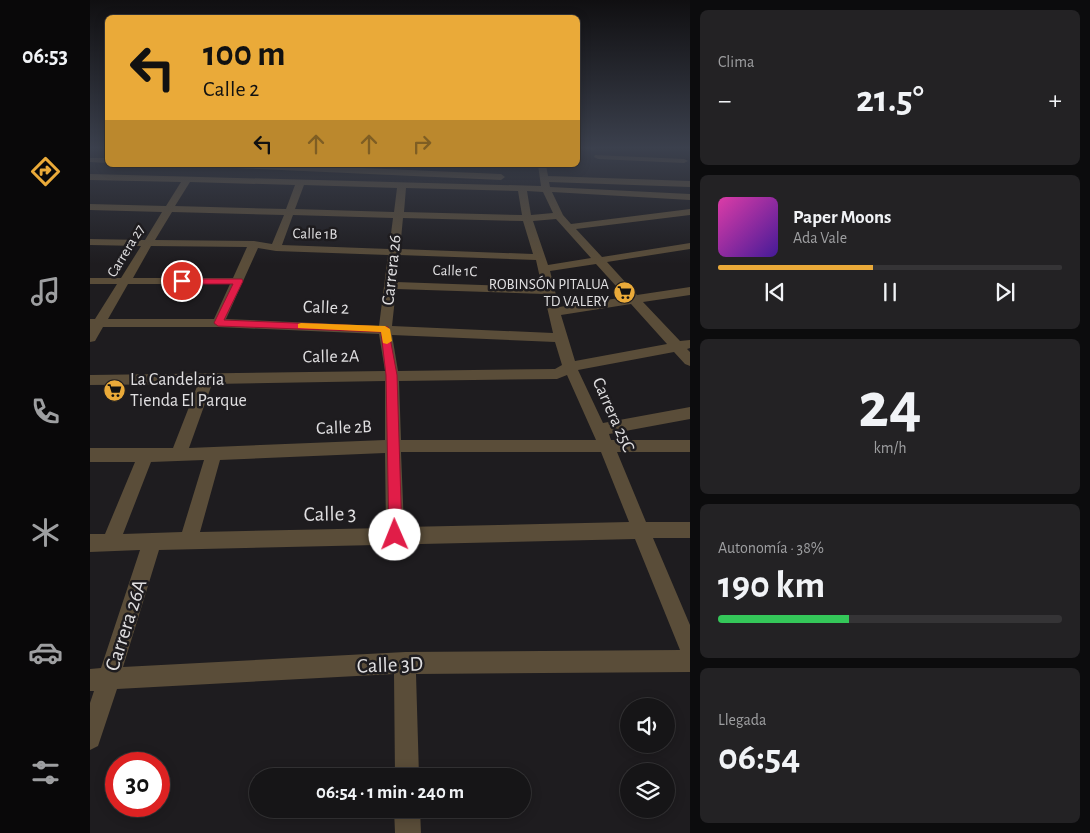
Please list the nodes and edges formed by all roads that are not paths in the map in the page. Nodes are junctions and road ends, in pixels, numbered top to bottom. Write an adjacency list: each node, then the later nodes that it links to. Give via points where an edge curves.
1 (183, 186): 11 (street, Carrera 27)
2 (298, 186): 12 (street)
3 (402, 186): 14 (street, Carrera 26)
4 (458, 186): 8 (street)
5 (531, 186): 8 (street)
6 (544, 186): 15 (street)
7 (573, 186): 9 (street)
8 (522, 188): 16 (street, Carrera 25C)
9 (690, 197)
10 (90, 207): 11 (street)
11 (167, 210): 12 (street); 19 (street, Carrera 27)
12 (288, 212): 14 (street); 22 (street)
13 (690, 212): 17 (street)
14 (398, 216): 16 (street); 23 (street, Carrera 26)
15 (559, 216): 16 (street); 17 (street)
16 (527, 218): 25 (street, Carrera 25C)
17 (568, 227): 24 (street)
18 (90, 242): 19 (street, Calle 1B)
19 (148, 243): 20 (street, Calle 1B); 27 (street, Carrera 27)
20 (254, 244): 22 (street, Calle 1B); 28 (street)
21 (690, 246): 24 (street, Calle 1B)
22 (276, 248): 23 (street, Calle 1B)
23 (395, 251): 25 (street, Calle 1B); 29 (street, Carrera 26)
24 (599, 260): 25 (street, Calle 1B); 32 (street)
25 (541, 263): 30 (street, Carrera 25C)
26 (90, 281): 27 (street)
27 (126, 281): 28 (street); 34 (street, Carrera 27)
28 (238, 281): 35 (street)
29 (390, 285): 30 (street, Calle 1C); 36 (street, Carrera 26)
30 (548, 291): 33 (street, Carrera 25C)
31 (690, 291): 32 (street)
32 (635, 300): 33 (street); 40 (street)
33 (554, 312): 38 (street, Carrera 25C)
34 (94, 323): 35 (street, Calle 2); 37 (street, Carrera 27)
35 (218, 323): 36 (street, Calle 2)
36 (385, 329): 38 (street, Calle 2); 43 (street, Carrera 26)
37 (90, 338)
38 (560, 338): 42 (street, Carrera 25C)
39 (690, 344): 40 (street)
40 (676, 346): 41 (street); 42 (street)
41 (690, 361)
42 (570, 367): 43 (street, Calle 2A, via 557,374); 47 (street, Carrera 25C)
43 (392, 375): 44 (street, Calle 2A); 49 (street, Carrera 26)
44 (207, 378): 45 (street, Calle 2A); 52 (street)
45 (90, 380)
46 (690, 413): 47 (street)
47 (598, 430): 48 (street, Carrera 25C)
48 (606, 445): 49 (street, Calle 2B); 50 (street, Calle 2B); 55 (street, Carrera 25C)
49 (394, 446): 51 (street, Calle 2B); 57 (street, Carrera 26)
50 (690, 446)
51 (214, 453): 52 (street, Calle 2B); 59 (street)
52 (179, 454): 54 (street, Calle 2B)
53 (90, 456): 54 (street, Calle 2B)
54 (146, 456): 61 (street)
55 (642, 530): 56 (street, Calle 3); 57 (street, Calle 3); 62 (street, Carrera 25C)
56 (690, 530)
57 (395, 535): 59 (street, Calle 3)
58 (154, 540): 59 (street, Calle 3); 61 (street, Calle 3); 65 (street, Carrera 26A)
59 (189, 540)
60 (90, 542): 61 (street, Calle 3)
61 (111, 542)
62 (690, 650)
63 (690, 661): 64 (street, Calle 3D)
64 (405, 663): 65 (street, Calle 3D); 67 (street)
65 (99, 680): 66 (street, Carrera 26A)
66 (90, 738)
67 (407, 768)
68 (407, 818): 69 (street)
69 (408, 833)

